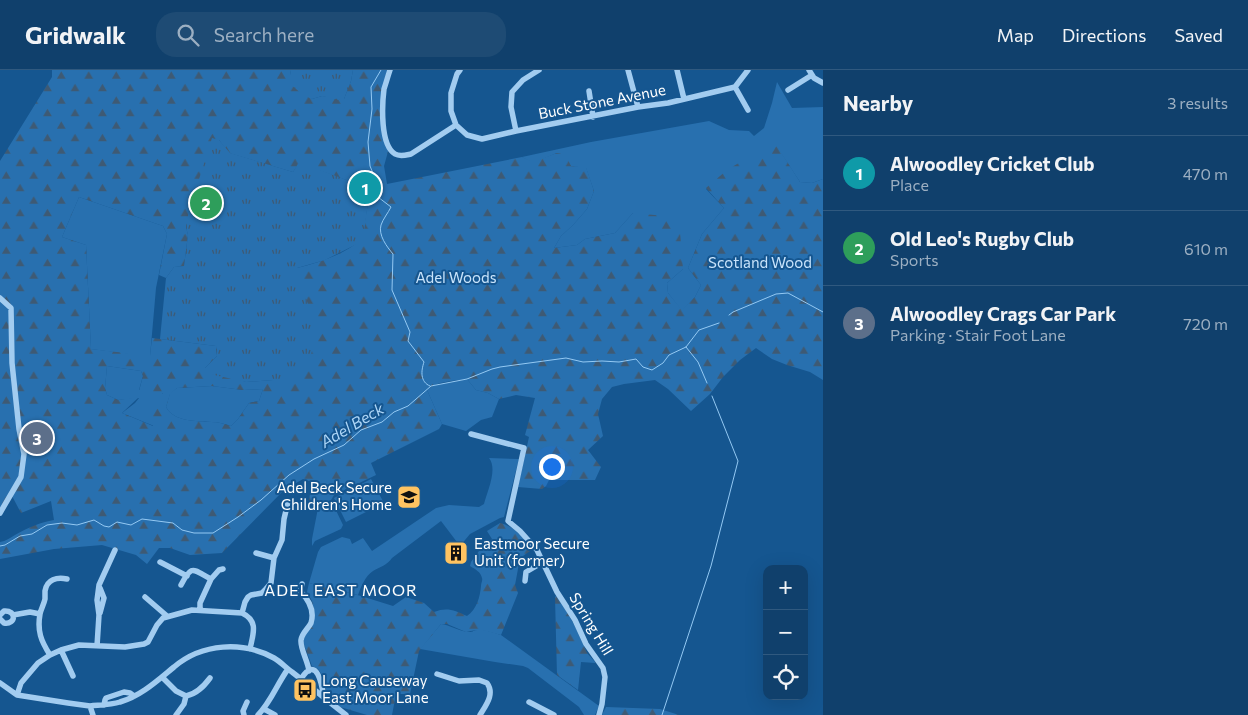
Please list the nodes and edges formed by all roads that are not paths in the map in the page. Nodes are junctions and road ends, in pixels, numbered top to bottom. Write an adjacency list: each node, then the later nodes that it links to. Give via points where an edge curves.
1 (390, 70): 16 (street, via 384,90 383,118 389,148 396,155 411,154)
2 (460, 70): 16 (street, via 450,93)
3 (539, 70): 17 (street, via 512,92)
4 (628, 70): 13 (street)
5 (677, 70): 12 (street)
6 (748, 70): 9 (street)
7 (810, 72): 8 (street); 10 (street)
8 (823, 83)
9 (735, 87): 12 (street, Buck Stone Avenue); 14 (street)
10 (788, 90)
11 (589, 91): 15 (street)
12 (684, 99): 13 (street, Buck Stone Avenue)
13 (638, 107): 15 (street, Buck Stone Avenue)
14 (748, 110)
15 (594, 117): 17 (street, Buck Stone Avenue)
16 (456, 125): 17 (street, Buck Stone Avenue, via 466,135 482,139)
17 (516, 131)
18 (0, 298): 21 (street, via 11,308 12,363 24,454 21,477)
19 (471, 434): 26 (street, Spring Hill, via 524,448 508,521 535,547)
20 (288, 502): 24 (street, via 281,545)
21 (0, 513)
22 (116, 550): 41 (street, via 100,585)
23 (256, 553): 24 (street)
24 (274, 558): 36 (street, via 269,587 251,595)
25 (160, 562): 28 (street)
26 (543, 562): 31 (street, via 526,572); 68 (street, Spring Hill, via 586,644 603,668 605,677)
27 (223, 569): 30 (street)
28 (186, 576): 30 (street, via 192,570); 33 (street)
29 (67, 579): 37 (street, via 48,583)
30 (211, 579): 35 (street, via 200,602)
31 (525, 582)
32 (302, 584): 46 (street, via 300,591 310,601 312,611 311,623 301,642)
33 (182, 586)
34 (145, 597): 39 (street)
35 (200, 610): 36 (street); 39 (street)
36 (242, 612): 42 (street, via 251,618 254,627)
37 (40, 614): 38 (street); 44 (street, via 41,640)
38 (13, 615): 40 (street, via 6,610); 40 (street, via 8,624)
39 (167, 616): 41 (street, via 144,644)
40 (0, 617)
41 (97, 646): 43 (street, via 79,645)
42 (250, 649): 45 (street, via 274,658); 49 (street, via 230,646 206,650 185,659)
43 (61, 650): 44 (street); 48 (street)
44 (50, 655): 53 (street, via 27,675)
45 (288, 669): 51 (street); 59 (street)
46 (308, 671): 51 (street); 55 (street, via 315,671 319,676)
47 (437, 674): 66 (street, via 459,681 487,683 490,695)
48 (73, 676)
49 (162, 677): 54 (street); 58 (street, via 118,703)
50 (210, 678): 54 (street, via 203,687)
51 (301, 679): 55 (street)
52 (0, 683): 53 (street)
53 (17, 695): 58 (street)
54 (186, 696): 61 (street)
55 (324, 698): 65 (street)
56 (247, 702): 62 (street)
57 (529, 702): 67 (street)
58 (90, 706): 60 (street)
59 (264, 709): 63 (street); 64 (street)
60 (93, 715)
61 (176, 715)
62 (244, 715)
63 (258, 715)
64 (275, 715)
65 (346, 715)
66 (480, 715)
67 (554, 715)
68 (599, 715)

